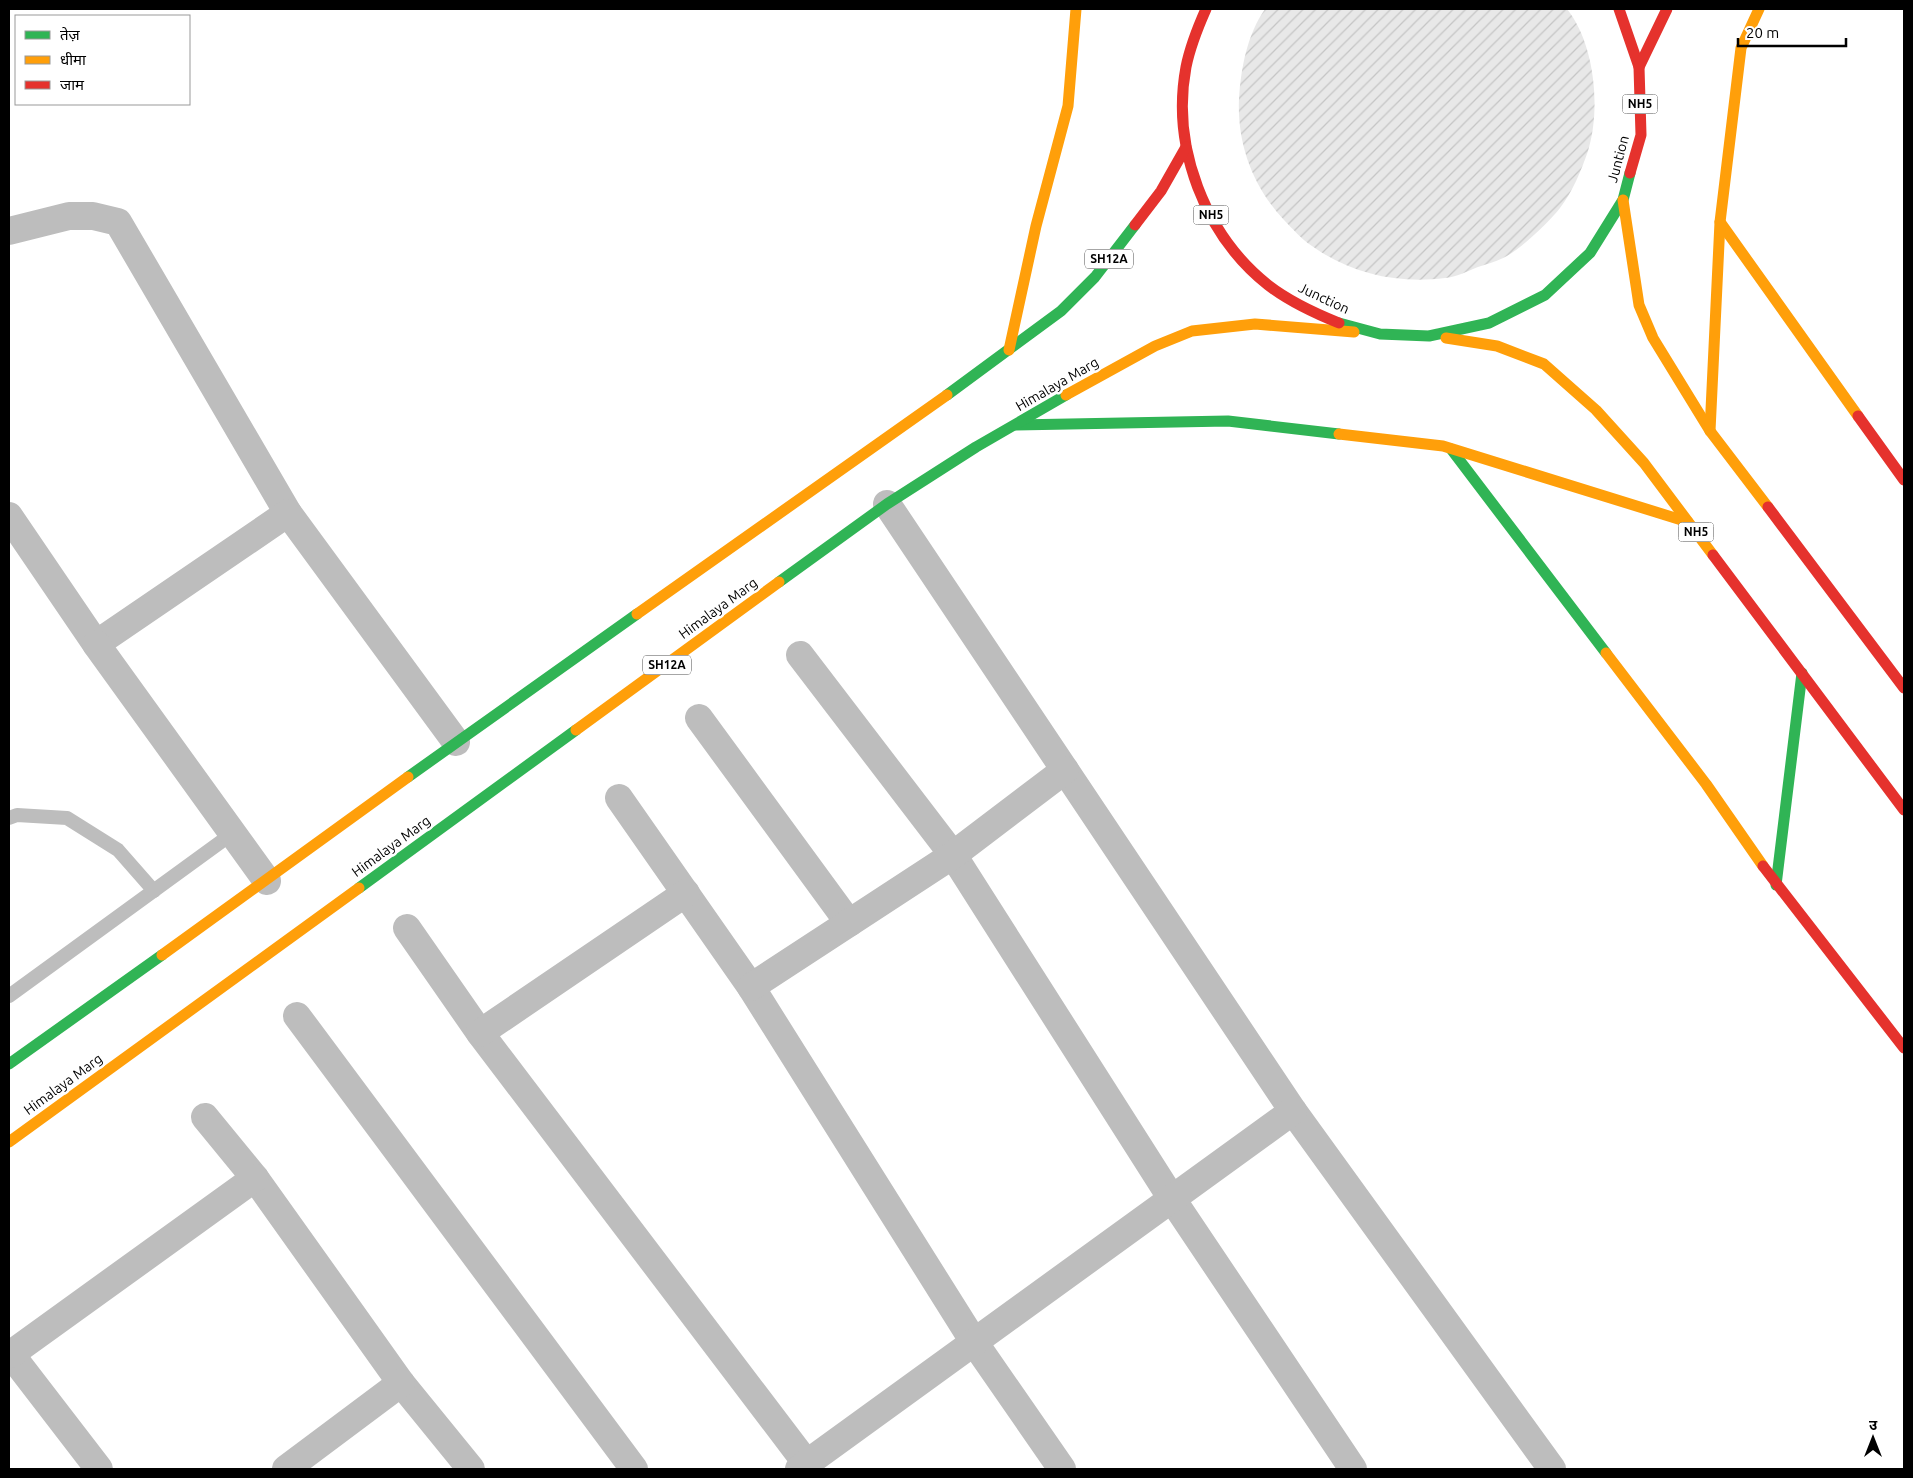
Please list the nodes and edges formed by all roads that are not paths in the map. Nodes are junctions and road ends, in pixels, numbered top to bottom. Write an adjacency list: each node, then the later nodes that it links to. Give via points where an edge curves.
1 (1076, 9): 13 (main road, via 1068,106)
2 (1206, 9): 7 (main road, Junction / NH5, via 1186,67 1183,107)
3 (1619, 9): 6 (main road, Juntion / NH5)
4 (1667, 9): 6 (main road)
5 (1759, 9): 9 (main road, via 1741,48)
6 (1638, 67): 8 (main road, Juntion / NH5, via 1641,135)
7 (1186, 147): 11 (main road, Junction / NH5, via 1197,186 1214,223 1238,257 1268,285 1302,308 1333,321); 13 (main road, SH12A, via 1161,191 1095,277 1061,311)
8 (1623, 200): 12 (main road, Junction / NH5, via 1590,252 1544,295 1489,323); 15 (main road, NH5, via 1639,305 1653,338)
9 (1720, 222): 15 (main road); 17 (main road)
10 (9, 231): 19 (street, via 69,216 93,216 118,222)
11 (1380, 334): 12 (main road, Junction / NH5); 14 (main road, Himalaya Marg / SH12A, via 1256,324 1192,331 1155,346)
12 (1428, 336): 21 (main road, NH5, via 1497,346 1544,364 1596,410 1644,463)
13 (1008, 350): 29 (main road, SH12A)
14 (1016, 425): 16 (main road, via 1228,421); 18 (main road, Himalaya Marg / SH12A)
15 (1710, 431): 24 (main road, NH5)
16 (1451, 449): 21 (main road); 37 (main road, via 1706,784)
17 (1904, 480)
18 (887, 504): 30 (street); 50 (main road, Himalaya Marg / SH12A)
19 (288, 513): 22 (street); 29 (street)
20 (9, 516): 22 (street)
21 (1688, 522): 26 (main road, NH5)
22 (96, 644): 34 (street)
23 (800, 655): 35 (street)
24 (1888, 666): 25 (main road); 27 (main road, NH5)
25 (1904, 667)
26 (1802, 673): 32 (main road, NH5); 37 (main road)
27 (1904, 688)
28 (699, 718): 40 (street)
29 (456, 742): 36 (main road, SH12A)
30 (1066, 770): 35 (street); 48 (street)
31 (619, 798): 39 (street)
32 (1904, 810)
33 (9, 818): 38 (lane, via 17,815 67,818 118,850)
34 (233, 833): 36 (street); 38 (lane)
35 (953, 855): 40 (street); 52 (street)
36 (267, 881): 47 (main road, SH12A)
37 (1776, 885): 46 (main road)
38 (154, 891): 43 (lane)
39 (686, 893): 42 (street); 45 (street)
40 (849, 923): 42 (street)
41 (407, 928): 45 (street)
42 (751, 987): 53 (street)
43 (9, 996)
44 (297, 1016): 61 (street)
45 (480, 1033): 56 (street)
46 (1904, 1048)
47 (9, 1064)
48 (1294, 1111): 52 (street); 57 (street)
49 (205, 1117): 51 (street)
50 (9, 1142)
51 (255, 1178): 54 (street); 55 (street)
52 (1172, 1199): 53 (street); 63 (street)
53 (974, 1342): 56 (street); 62 (street)
54 (10, 1353): 58 (street)
55 (401, 1383): 59 (street); 60 (street)
56 (803, 1466)
57 (1544, 1467)
58 (99, 1469)
59 (286, 1469)
60 (471, 1469)
61 (634, 1469)
62 (1062, 1469)
63 (1353, 1469)

